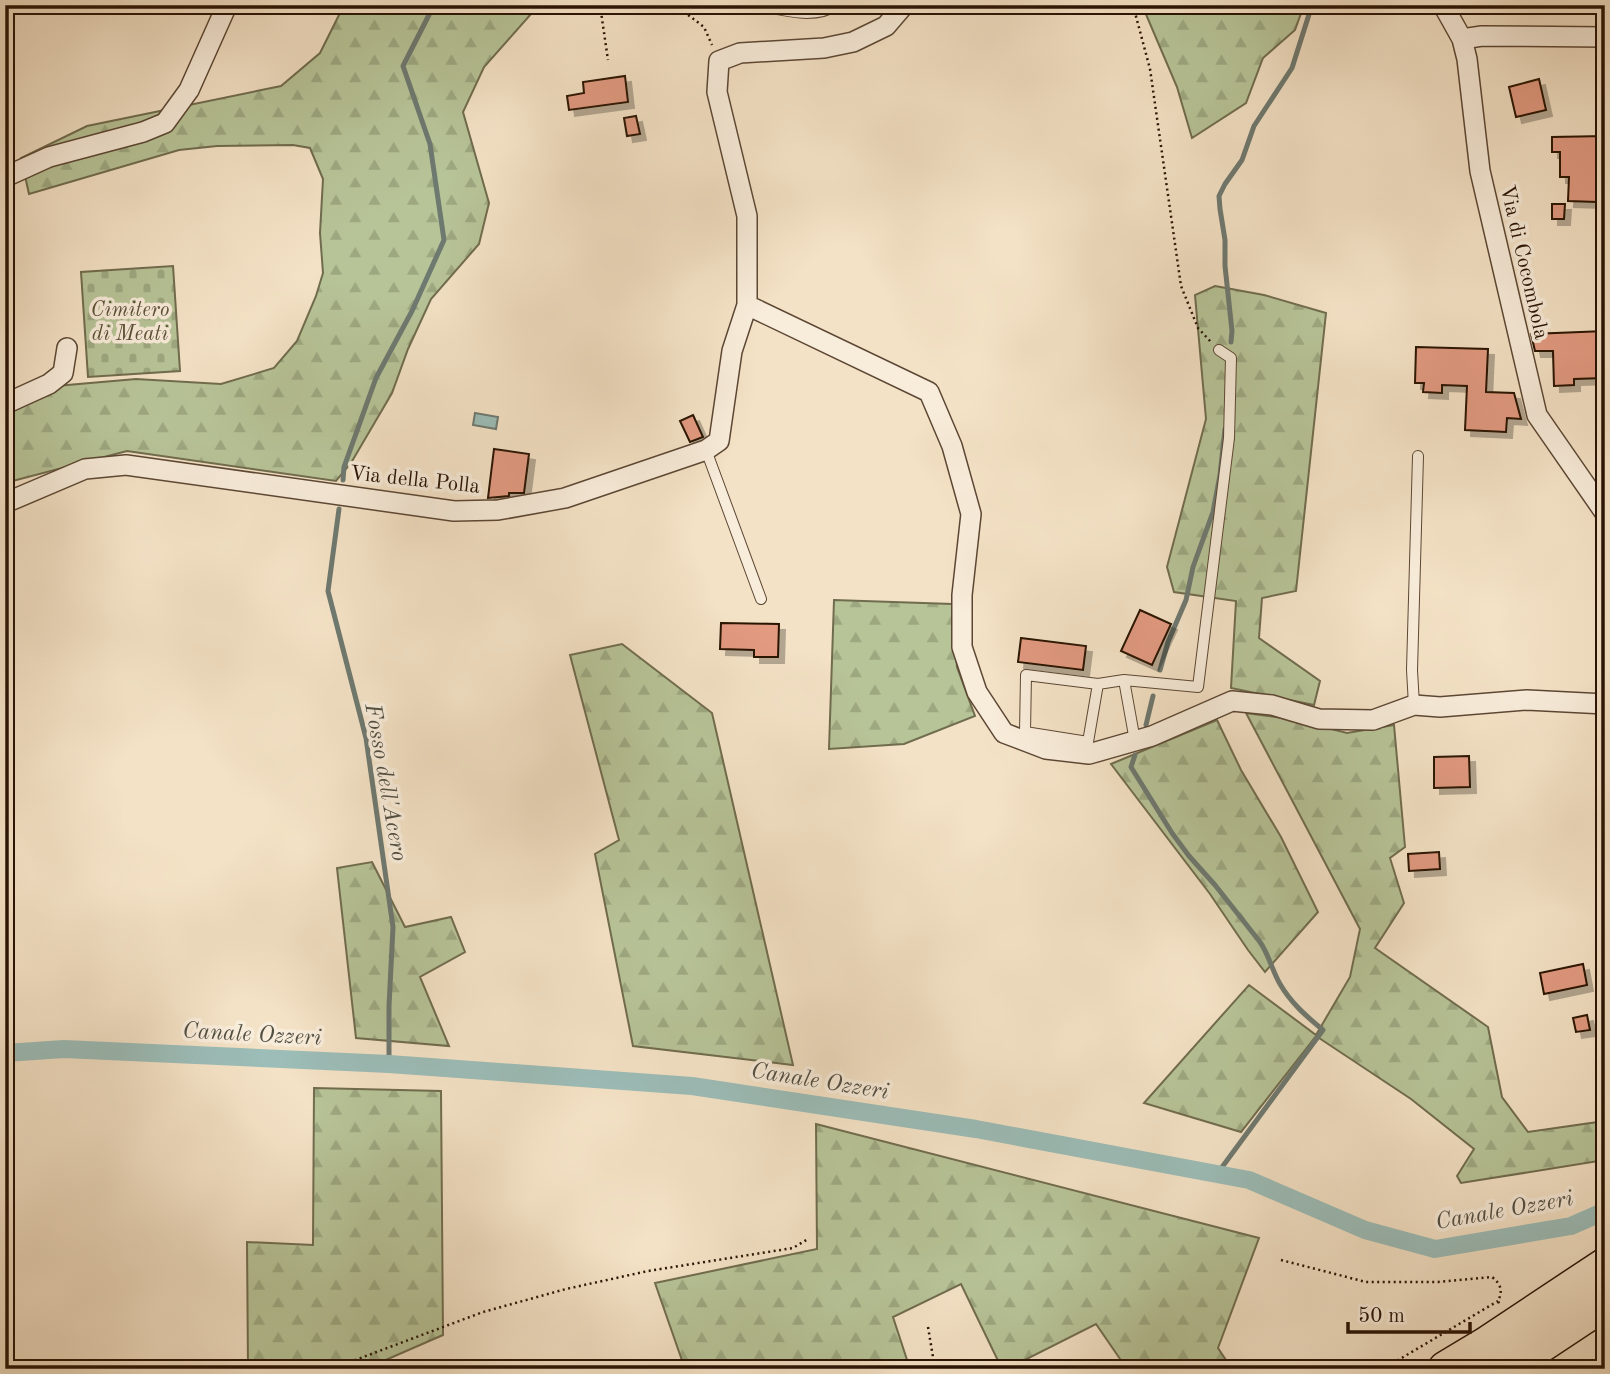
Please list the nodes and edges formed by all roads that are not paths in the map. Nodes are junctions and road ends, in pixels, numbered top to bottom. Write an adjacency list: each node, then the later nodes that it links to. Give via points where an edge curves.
1 (227, 5): 8 (street, via 189,90 166,123 49,156)
2 (760, 5): 3 (lane, via 789,12)
3 (836, 5)
4 (904, 5): 9 (street, via 886,26 853,42 740,53 719,61 717,92 747,216)
5 (1443, 5): 7 (street, Via di Cocombola)
6 (1605, 37): 7 (street)
7 (1462, 39): 16 (street, Via di Cocombola, via 1480,171 1537,415)
8 (5, 177)
9 (747, 305): 13 (street, via 732,351 719,441); 22 (street, via 929,392 952,446 971,514 962,595 962,647 977,692 1004,733 1046,749 1088,754)
10 (67, 348): 12 (street, via 63,373)
11 (1219, 350): 18 (lane, via 1231,358 1229,438 1198,687)
12 (5, 404)
13 (706, 450): 15 (street, Via della Polla, via 565,498 498,510 454,511 126,465 85,469); 17 (lane)
14 (1418, 456): 21 (lane)
15 (5, 503)
16 (1605, 513)
17 (761, 599)
18 (1124, 680): 19 (lane); 22 (lane)
19 (1098, 684): 19 (lane, via 1088,742 1025,732 1026,675)
20 (1605, 704): 21 (street, via 1527,700)
21 (1414, 705): 22 (street, via 1373,720 1319,719 1272,705 1231,701)
22 (1135, 741)
23 (1604, 1266): 25 (highway)
24 (1605, 1302): 26 (highway)
25 (1446, 1369)
26 (1504, 1369)

